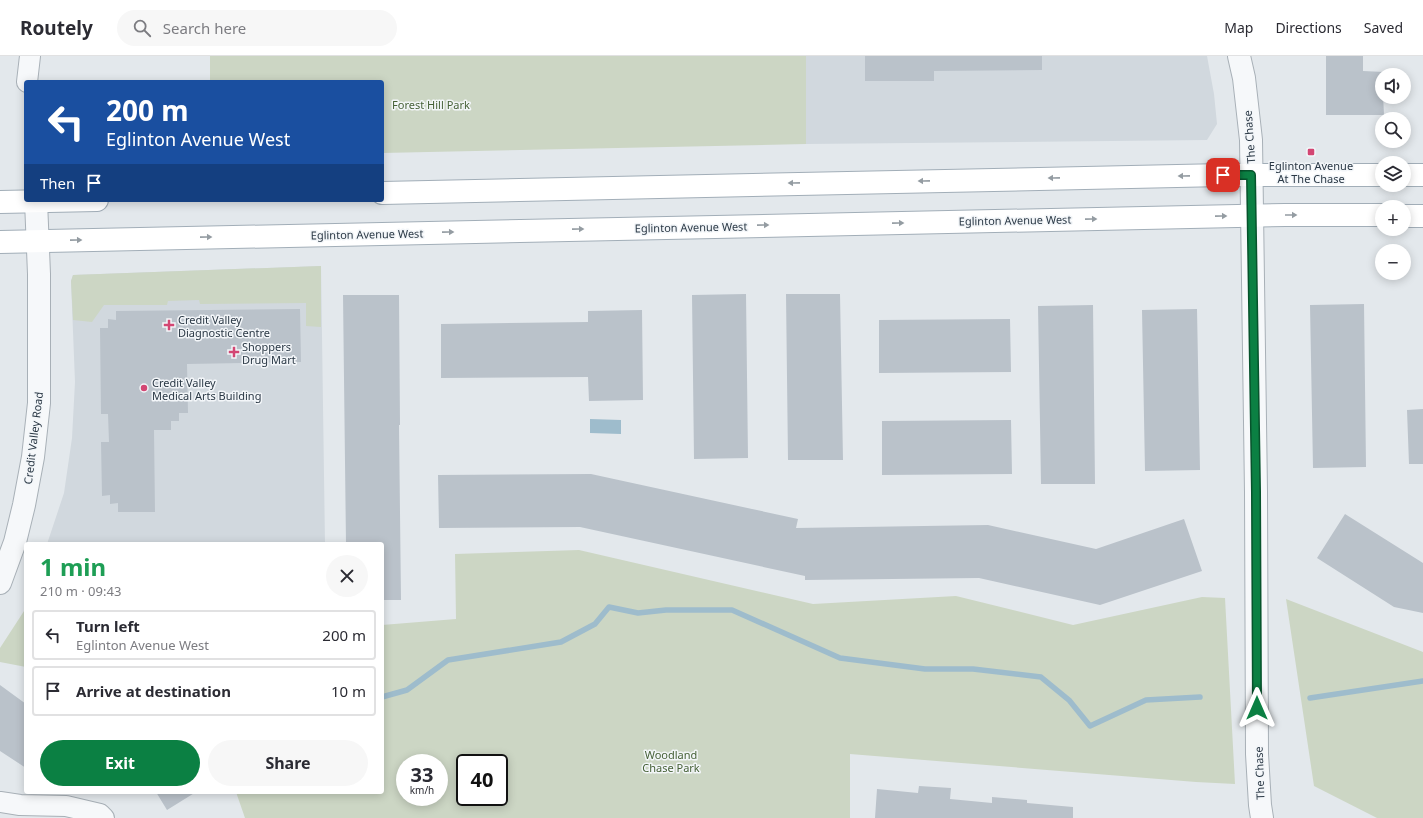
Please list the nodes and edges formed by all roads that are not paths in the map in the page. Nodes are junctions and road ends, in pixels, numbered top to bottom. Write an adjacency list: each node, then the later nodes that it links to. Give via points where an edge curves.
1 (30, 56): 3 (street)
2 (1239, 56): 4 (street, The Chase, via 1251,140)
3 (27, 80)
4 (1251, 175): 5 (main road); 8 (main road, one-way to 8); 12 (street, The Chase)
5 (1375, 175)
6 (1411, 175): 7 (main road)
7 (1423, 175)
8 (384, 193)
9 (24, 201): 10 (main road)
10 (0, 202)
11 (36, 202): 16 (street, Credit Valley Road)
12 (1252, 215): 13 (main road, Eglinton Avenue West, one-way to 13); 16 (main road, Eglinton Avenue West, one-way to 12); 21 (street, The Chase, via 1258,754)
13 (1375, 215)
14 (1411, 216): 15 (main road)
15 (1423, 216)
16 (37, 241): 17 (main road, Eglinton Avenue West); 18 (street, Credit Valley Road, via 38,411 24,505 15,542)
17 (0, 242)
18 (0, 583)
19 (0, 802): 20 (street, via 66,806 100,814)
20 (104, 818)
21 (1262, 818)

